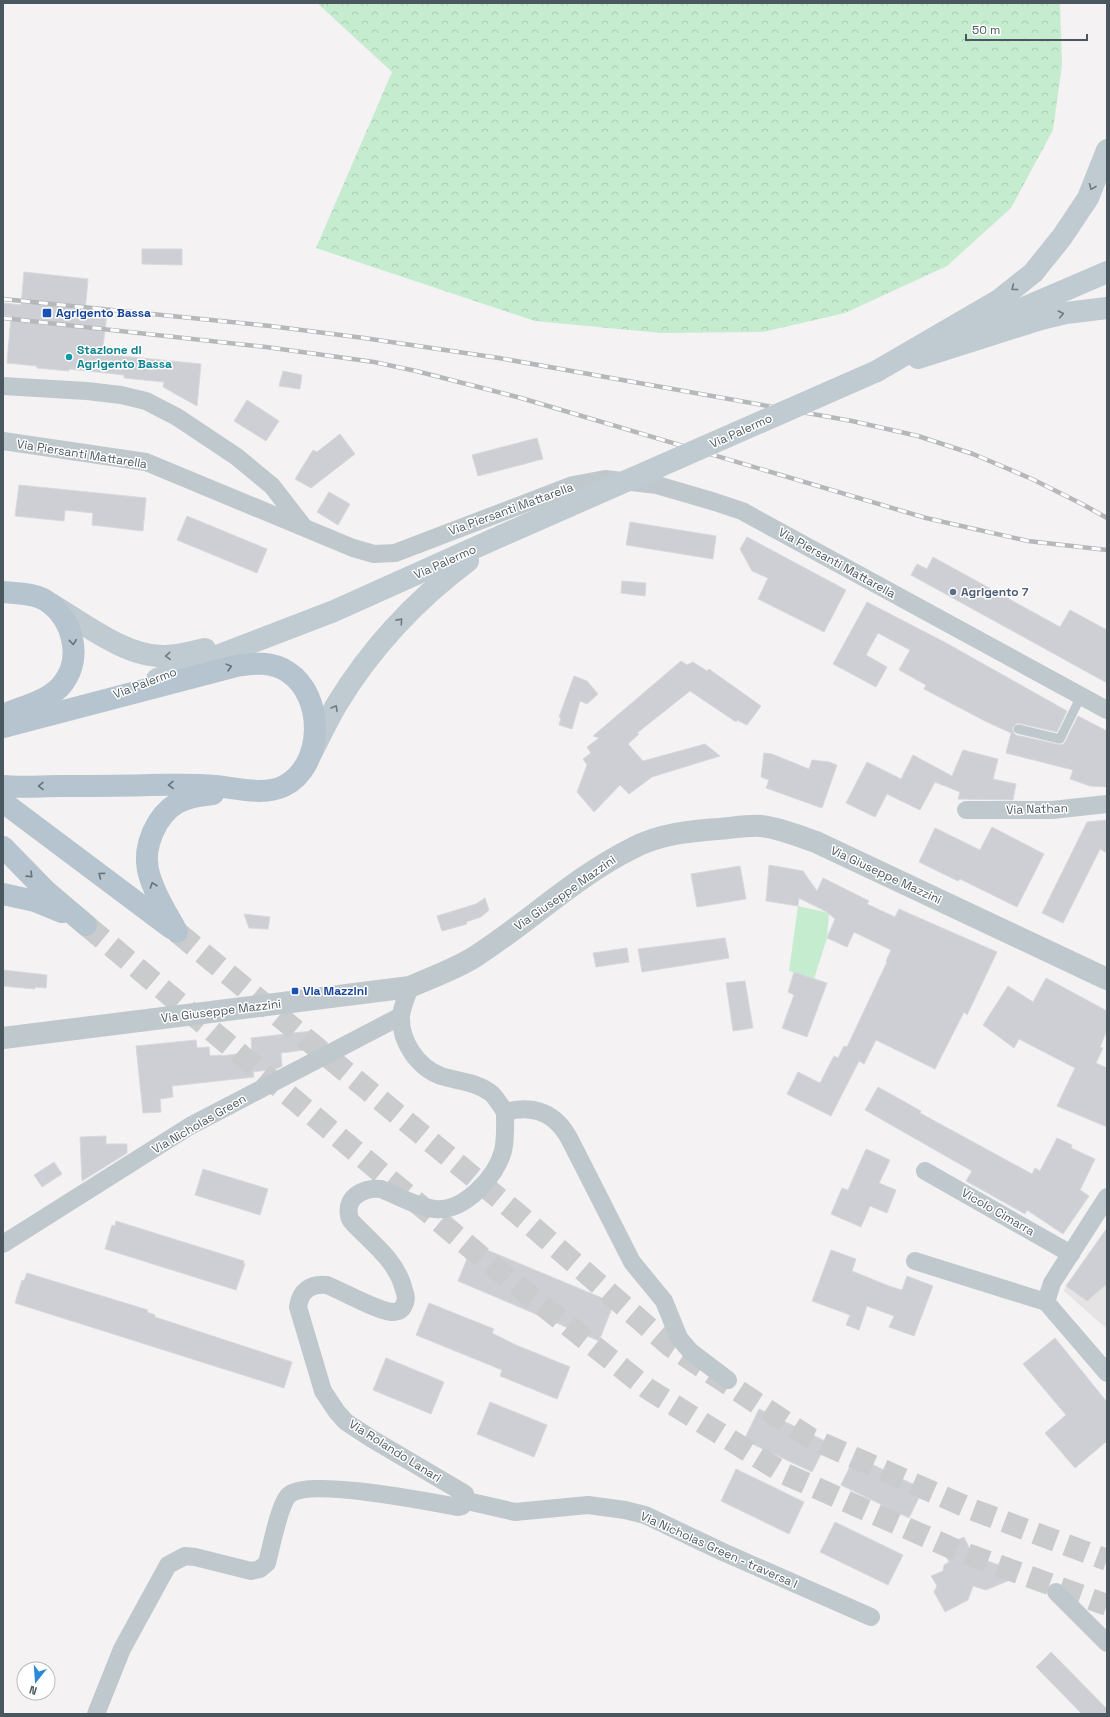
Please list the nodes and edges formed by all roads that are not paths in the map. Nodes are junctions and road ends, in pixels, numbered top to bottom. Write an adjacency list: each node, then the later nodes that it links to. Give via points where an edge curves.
1 (1107, 150): 4 (main road, one-way to 4, via 1088,198 1062,237 1032,273 999,300)
2 (1107, 272): 4 (main road)
3 (1107, 308): 4 (main road, one-way to 3, via 1028,322 1066,313)
4 (877, 371): 8 (main road, Via Palermo, bridge)
5 (3, 386): 7 (street, via 87,391 146,401 177,417 237,457 272,486)
6 (3, 441): 7 (street, Via Piersanti Mattarella, via 146,462)
7 (305, 528): 12 (street, Via Piersanti Mattarella, via 358,550 395,553 573,485 605,479 657,485 742,511)
8 (501, 536): 11 (main road, Via Palermo); 20 (main road, one-way to 8, via 337,703 375,651 421,599)
9 (3, 592): 10 (main road, via 21,593)
10 (44, 600): 11 (main road, one-way to 10, via 190,653 164,656 142,653 122,646); 15 (main road, one-way to 15, via 65,619 71,631 74,656 70,671 64,683 52,695)
11 (288, 629): 13 (main road, Via Palermo)
12 (1081, 696): 14 (street, Via Piersanti Mattarella); 18 (lane, via 1060,740)
13 (96, 702): 16 (main road, Via Palermo); 20 (main road, one-way to 20, via 236,666 256,663 272,665 288,672 302,684 310,700 314,716)
14 (1107, 710)
15 (3, 715)
16 (30, 720): 17 (main road, Via Palermo); 19 (main road)
17 (3, 727)
18 (1018, 729)
19 (3, 736)
20 (311, 755): 22 (main road, via 305,766 284,786 270,791)
21 (3, 786): 22 (main road, one-way to 21, via 199,785)
22 (252, 790): 23 (main road, via 191,797 176,804 163,815 153,831 148,850 148,870 157,894 177,932)
23 (3, 802)
24 (1107, 804): 25 (street, Via Nathan, via 1052,810)
25 (966, 810)
26 (3, 847): 27 (main road, one-way to 27, via 46,891 86,925 35,901)
27 (3, 894)
28 (1107, 979): 29 (street, Via Giuseppe Mazzini, via 816,842 760,826 668,835 634,847 594,870 475,957)
29 (410, 987): 30 (street); 31 (street, Via Giuseppe Mazzini)
30 (401, 1016): 32 (street, via 405,1041 427,1069 472,1084 492,1094); 35 (street, Via Nicholas Green, via 190,1126)
31 (3, 1038)
32 (505, 1112): 40 (street, via 525,1108 536,1110 553,1118 560,1125 574,1147 632,1262 664,1301 679,1338 691,1352); 41 (street, Via Rolando Lanari, via 504,1144 500,1158 490,1176 467,1199 452,1206 436,1209 374,1188 361,1192 352,1201 349,1215 353,1224 395,1266 406,1296 402,1308 391,1312 321,1284 309,1287 301,1296 298,1307 323,1392 336,1412 372,1439 462,1492)
33 (925, 1171): 36 (street, Vicolo Cimarra)
34 (1107, 1197): 36 (street)
35 (3, 1244)
36 (1072, 1254): 38 (street, via 1052,1283)
37 (914, 1262): 38 (street)
38 (1046, 1302): 39 (street)
39 (1107, 1373)
40 (728, 1380)
41 (467, 1501): 43 (street, Via Nicholas Green - traversa I, via 515,1512 588,1505 645,1515); 45 (street, Via Rolando Lanari, via 458,1507 374,1492 294,1492 284,1504 267,1563 260,1569 251,1570 185,1556 168,1565 122,1649)
42 (1056, 1592): 44 (street)
43 (871, 1617)
44 (1107, 1643)
45 (96, 1714)

